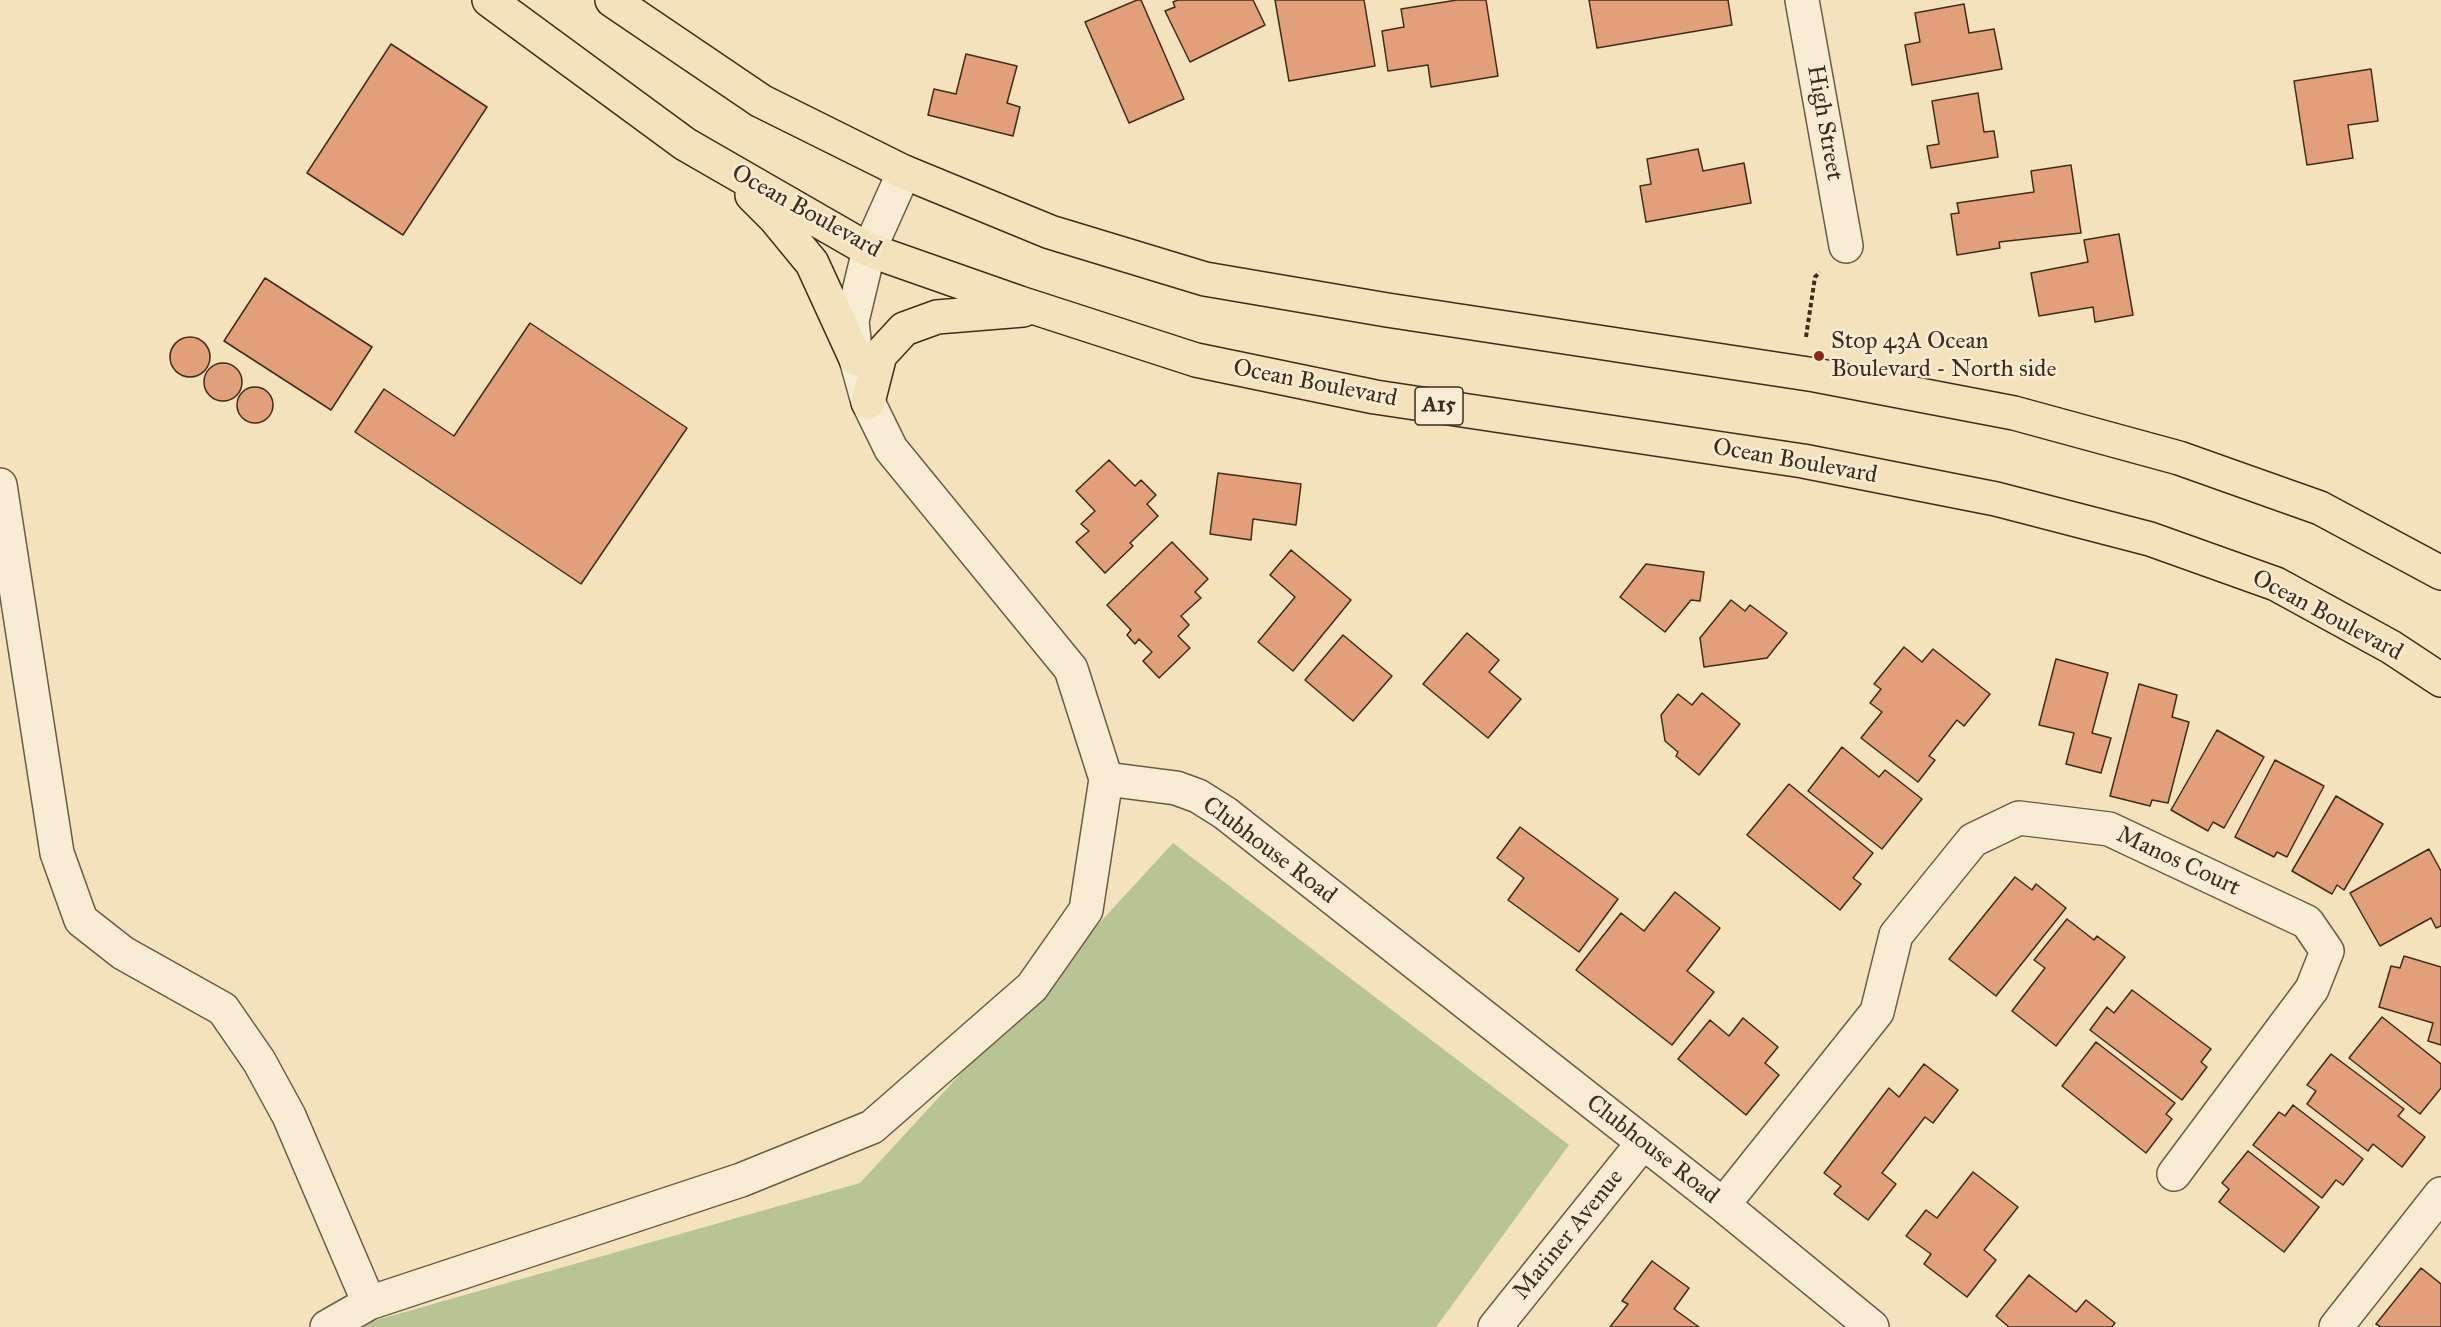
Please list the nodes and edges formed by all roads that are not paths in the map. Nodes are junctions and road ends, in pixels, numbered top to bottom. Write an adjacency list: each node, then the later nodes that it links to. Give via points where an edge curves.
1 (489, 0): 4 (main road, Ocean Boulevard / A15, via 685,144)
2 (612, 0): 5 (main road, via 761,101)
3 (1802, 0): 6 (street, High Street)
4 (722, 166): 7 (main road, Ocean Boulevard / A15); 9 (main road, via 775,218 812,263)
5 (904, 172): 7 (street); 12 (main road, via 1050,231 1205,279 1815,375 2025,416 2179,458 2320,508)
6 (1846, 246)
7 (869, 250): 8 (main road, Ocean Boulevard / A15); 9 (street, via 852,321)
8 (1040, 309): 10 (main road, via 937,317 904,329 880,355); 13 (main road, Ocean Boulevard / A15, via 1207,363 1375,397 1803,461 1996,500 2150,539 2276,584 2391,647)
9 (856, 358): 10 (street)
10 (868, 402): 14 (street, via 891,449 1071,669)
11 (0, 485): 19 (street, via 57,853 81,920 123,953 223,1009 259,1060 289,1116)
12 (2441, 573)
13 (2441, 680)
14 (1106, 779): 15 (street, Clubhouse Road, via 1176,788 1225,813); 19 (street, via 1086,910 1032,987 872,1127 741,1180)
15 (1642, 1144): 18 (street, Clubhouse Road); 21 (street, Mariner Avenue)
16 (2174, 1174): 18 (street, Manos Court, via 2312,989 2327,951 2307,922 2109,830 2019,818 1973,840 1896,935 1877,1012)
17 (2441, 1194): 23 (street)
18 (1723, 1204): 22 (street, Clubhouse Road)
19 (369, 1303): 20 (street)
20 (327, 1327)
21 (1495, 1327)
22 (1872, 1327)
23 (2336, 1327)

